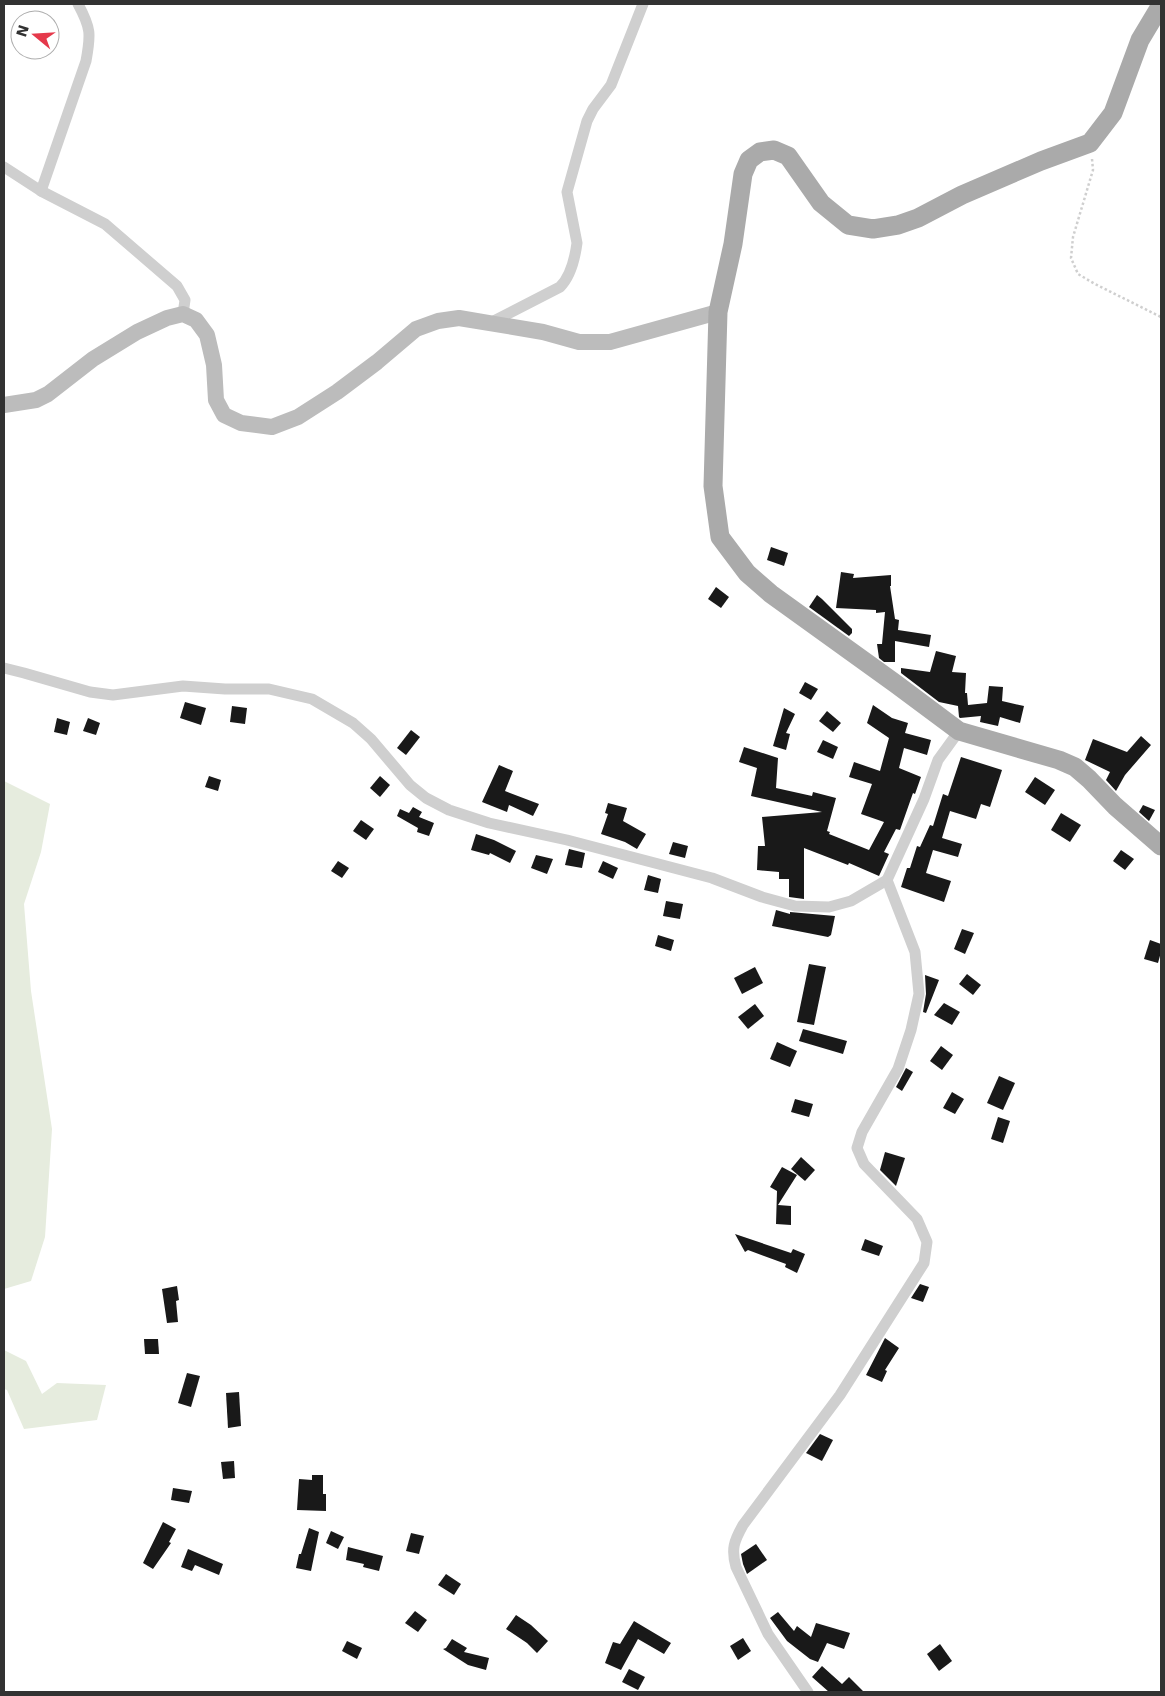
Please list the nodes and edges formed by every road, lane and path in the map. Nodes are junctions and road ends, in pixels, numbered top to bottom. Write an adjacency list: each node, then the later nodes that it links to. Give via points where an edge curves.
1 (78, 4): 6 (street, via 88,23 90,39 86,61)
2 (643, 4): 10 (street, via 610,85 587,121 569,184 567,198 577,243 565,282)
3 (1161, 5): 4 (main road, via 1140,40 1114,113)
4 (1090, 143): 7 (main road, via 962,194 918,218 873,228 848,225 821,203 788,156 774,150 760,152 750,160 743,174 733,244); 9 (path, via 1093,170 1073,237 1071,258 1078,274)
5 (4, 167): 6 (street)
6 (40, 191): 8 (street, via 105,224 162,273 185,300)
7 (718, 312): 10 (main road, via 610,342 579,342); 13 (main road, via 713,486 720,537 747,573 771,594)
8 (183, 314): 10 (main road, via 196,320 207,335 214,365 216,400 224,415 241,422 272,427 298,417 337,392 416,329 459,318); 11 (main road, via 137,332 93,358 42,397)
9 (1161, 317)
10 (490, 323)
11 (4, 405)
12 (4, 668): 15 (street, via 90,692 113,695 183,686 269,689 312,698 353,722 410,784 426,798 449,810 489,823 712,878 795,906 829,907 851,901)
13 (959, 731): 14 (main road, via 1075,767); 15 (street, via 938,760)
14 (1161, 846)
15 (887, 880): 16 (street, via 915,952 919,994 898,1069 862,1132 857,1148 864,1164 917,1220 927,1242 924,1263 840,1395 734,1541 736,1567 768,1634)
16 (808, 1692)

